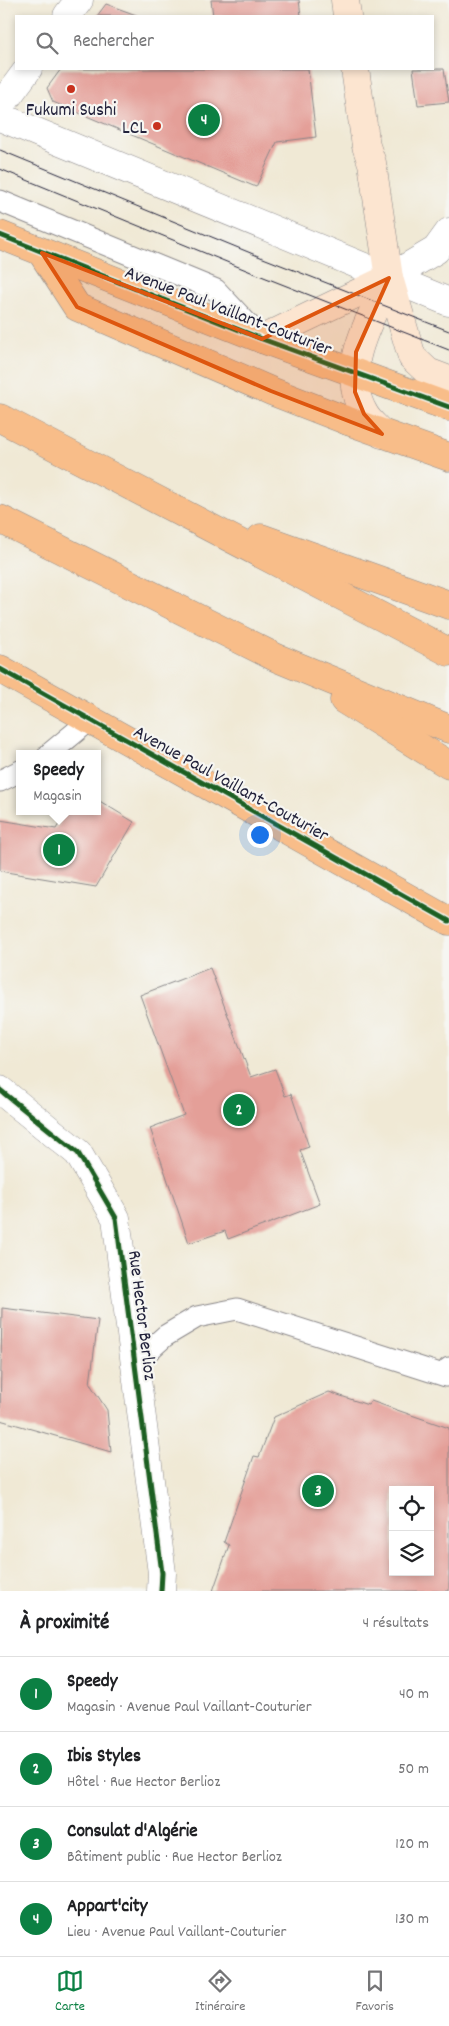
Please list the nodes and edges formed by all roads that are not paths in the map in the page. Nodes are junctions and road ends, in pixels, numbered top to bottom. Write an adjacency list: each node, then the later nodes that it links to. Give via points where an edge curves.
1 (79, 0): 3 (street)
2 (345, 0): 4 (street)
3 (68, 15)
4 (347, 15)
5 (27, 70): 7 (street)
6 (354, 70): 13 (street)
7 (0, 108)
8 (0, 117): 13 (street)
9 (0, 201): 15 (lane, via 216,290)
10 (449, 232): 13 (street, via 436,250)
11 (0, 235): 12 (main road, Avenue Paul Vaillant-Couturier)
12 (42, 253): 15 (main road, Avenue Paul Vaillant-Couturier); 20 (main road, via 77,307 271,391)
13 (389, 278): 14 (street); 15 (street); 16 (street, via 356,352); 17 (street, via 412,356 428,372)
14 (449, 302)
15 (262, 339): 16 (main road, Avenue Paul Vaillant-Couturier)
16 (356, 374): 18 (main road, Avenue Paul Vaillant-Couturier); 20 (street, via 355,392 364,414)
17 (449, 380)
18 (449, 407)
19 (0, 418): 22 (main road)
20 (382, 434): 21 (main road)
21 (449, 457)
22 (172, 507): 24 (main road); 25 (main road)
23 (0, 519): 26 (main road)
24 (449, 605)
25 (449, 652)
26 (277, 658): 29 (main road); 31 (main road)
27 (0, 669): 28 (main road, Avenue Paul Vaillant-Couturier)
28 (90, 720): 30 (lane); 34 (main road, Avenue Paul Vaillant-Couturier)
29 (449, 729)
30 (54, 750)
31 (449, 765)
32 (16, 773): 33 (lane)
33 (0, 781)
34 (449, 921)
35 (0, 1090): 36 (street, Rue Hector Berlioz, via 78,1153 116,1218)
36 (135, 1363): 37 (lane, via 165,1336 197,1317 237,1309); 38 (street, Rue Hector Berlioz, via 162,1573)
37 (448, 1374)
38 (161, 1591)

